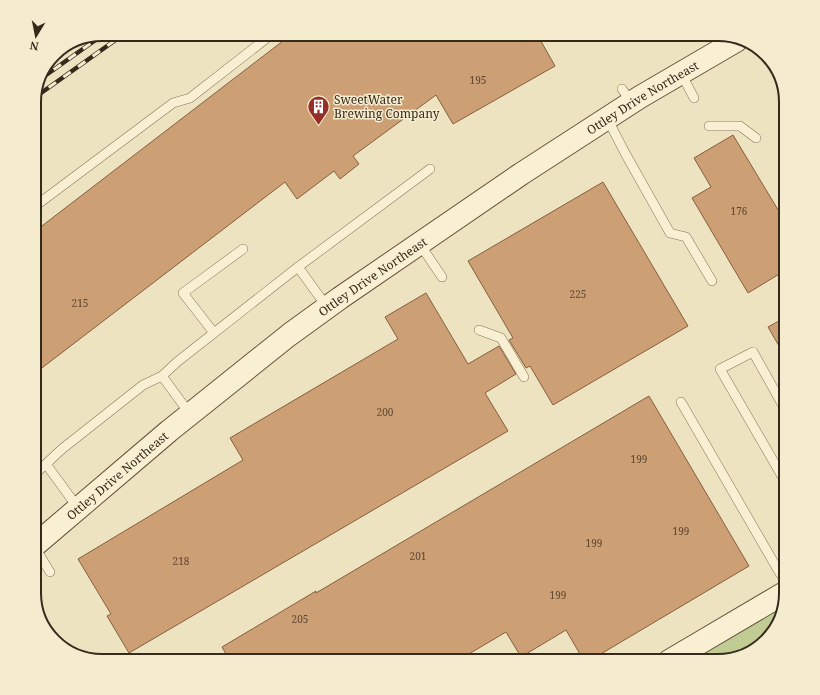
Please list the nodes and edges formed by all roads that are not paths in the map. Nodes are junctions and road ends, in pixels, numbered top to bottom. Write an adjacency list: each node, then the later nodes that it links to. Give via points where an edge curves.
1 (263, 41): 9 (lane, via 190,98 173,103)
2 (733, 43): 3 (street, Ottley Drive Northeast)
3 (681, 73): 4 (lane); 5 (street, Ottley Drive Northeast, via 627,96)
4 (694, 98)
5 (607, 118): 10 (street, Ottley Drive Northeast); 14 (lane, via 670,233 686,237)
6 (709, 126): 7 (lane, via 740,126)
7 (756, 138)
8 (430, 169): 12 (lane)
9 (41, 202)
10 (419, 244): 13 (lane); 15 (street, Ottley Drive Northeast)
11 (243, 249): 17 (lane, via 183,293)
12 (298, 267): 15 (lane); 17 (lane)
13 (442, 277)
14 (712, 281)
15 (327, 307): 22 (street, Ottley Drive Northeast)
16 (479, 330): 19 (lane, via 501,338)
17 (214, 333): 18 (lane)
18 (162, 376): 22 (lane); 23 (lane, via 143,385)
19 (524, 377)
20 (779, 398): 25 (lane, via 753,352 720,369)
21 (681, 402): 30 (lane)
22 (190, 414): 26 (street, Ottley Drive Northeast)
23 (46, 464): 24 (lane); 26 (lane)
24 (41, 469)
25 (779, 471)
26 (78, 508): 27 (street, Ottley Drive Northeast)
27 (41, 540)
28 (41, 557): 29 (lane)
29 (50, 572)
30 (779, 572)
31 (779, 596): 32 (street)
32 (681, 654)

